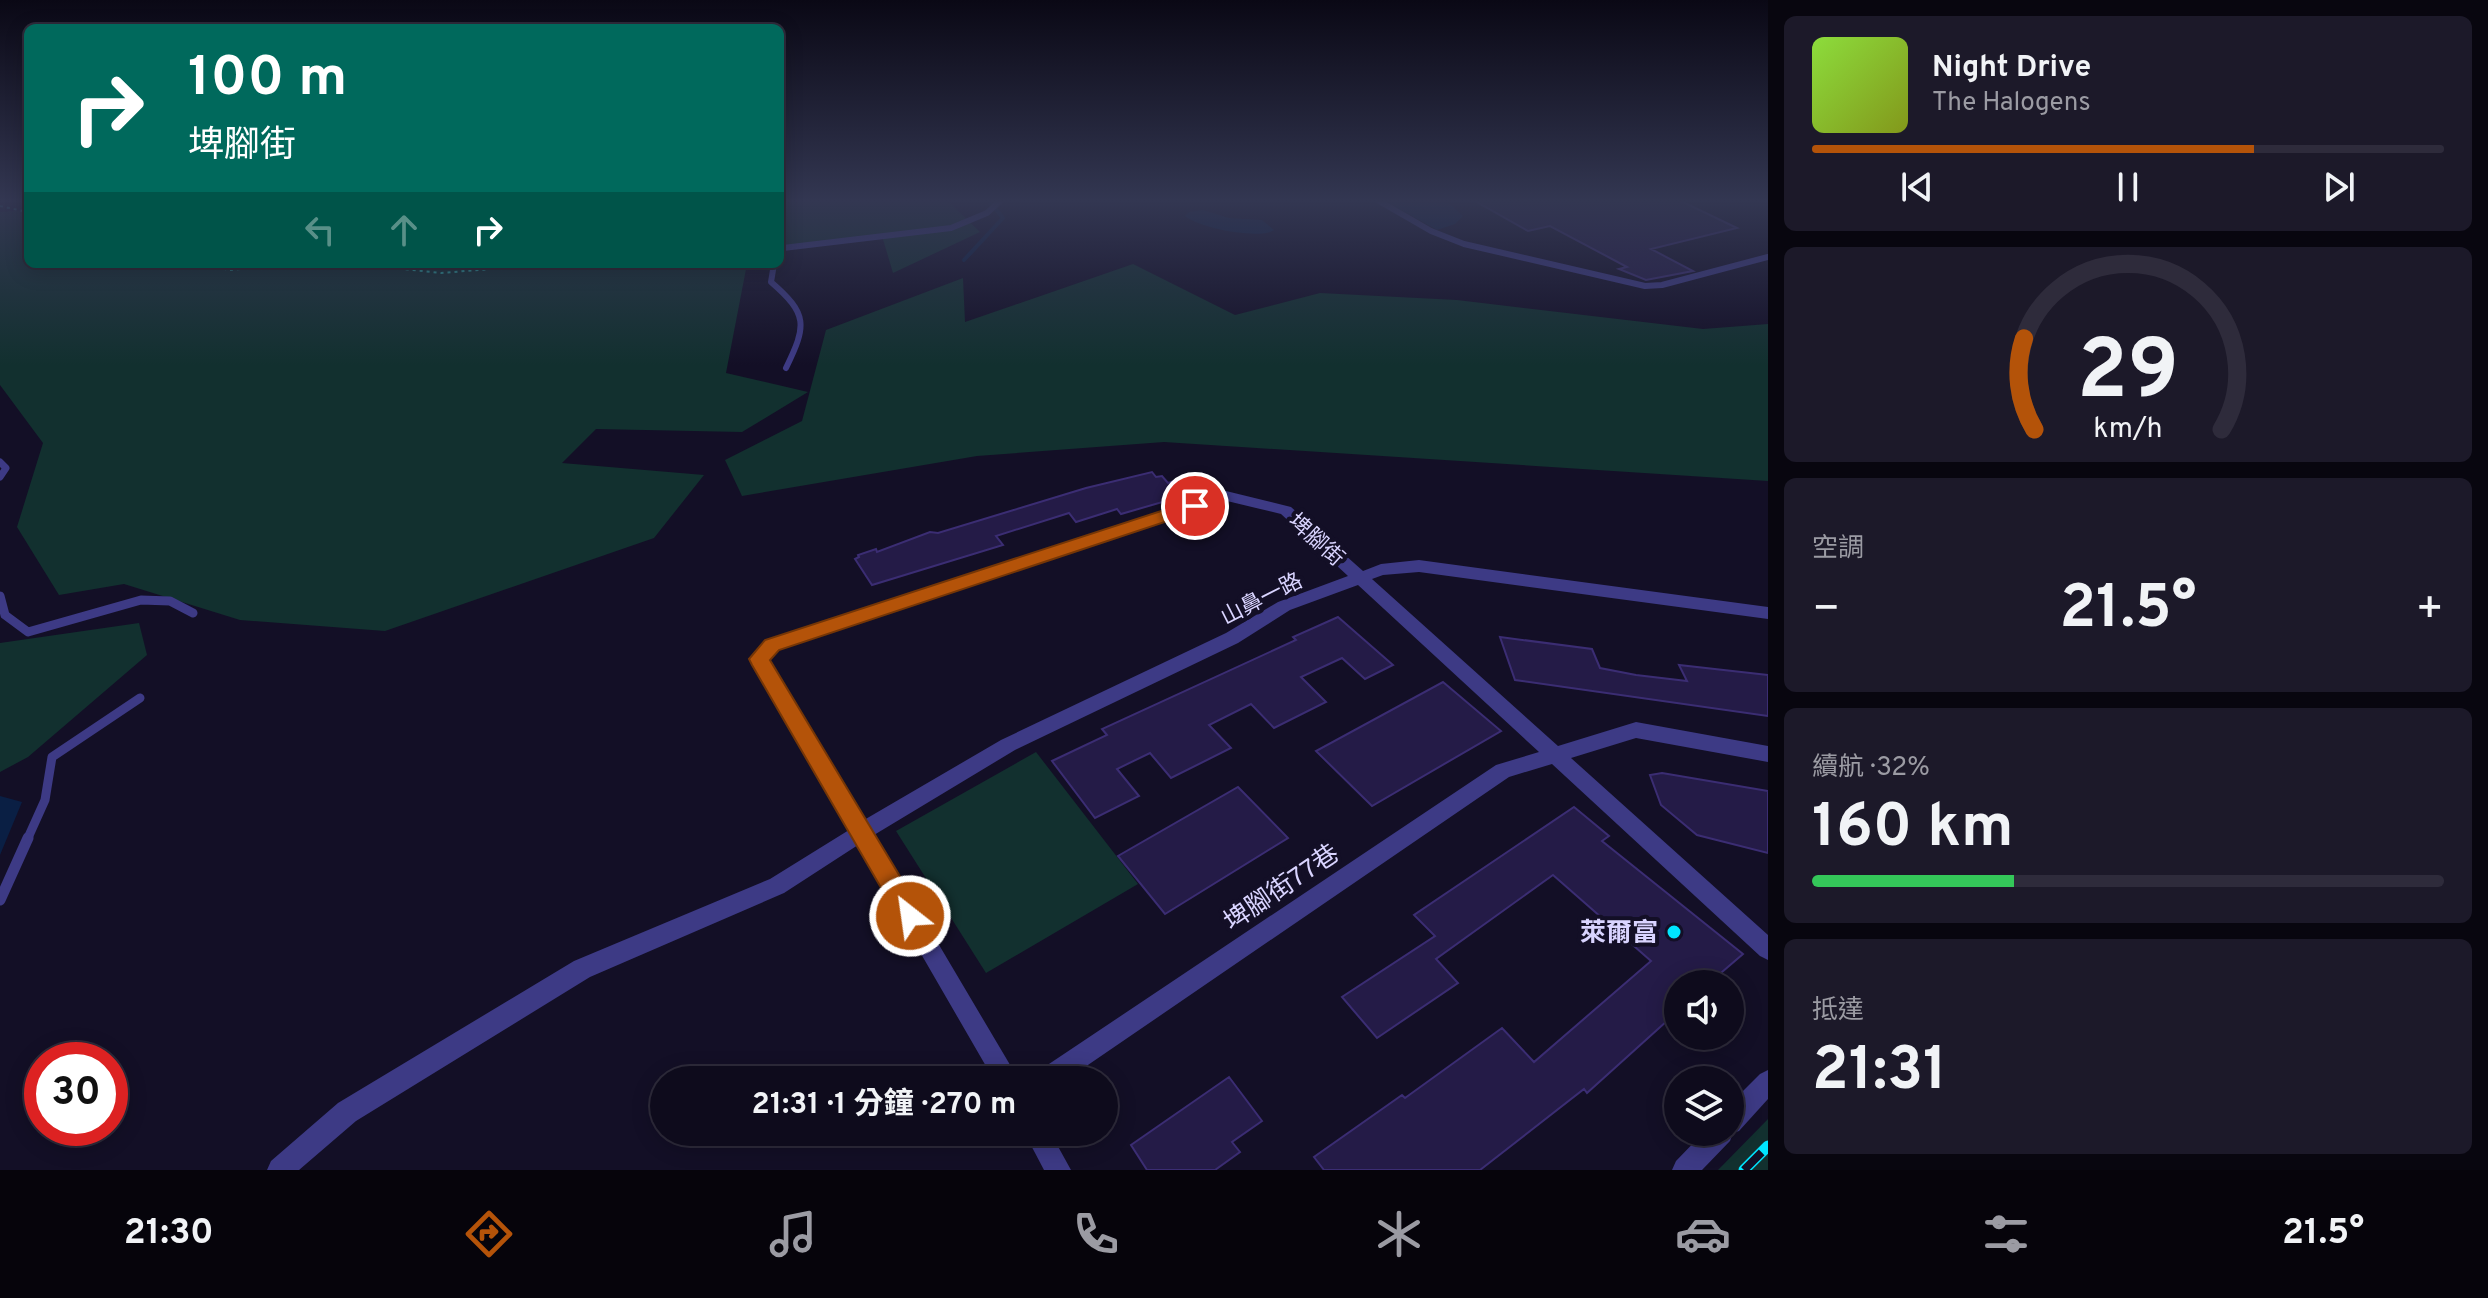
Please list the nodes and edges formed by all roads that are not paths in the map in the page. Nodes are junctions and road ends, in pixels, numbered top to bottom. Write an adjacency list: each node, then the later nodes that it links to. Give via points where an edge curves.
1 (1509, 256): 2 (lane, via 1645,286)
2 (1768, 257)
3 (773, 268): 4 (lane, via 771,282 800,308 804,333)
4 (786, 368)
5 (0, 462): 6 (lane, via 6,468)
6 (0, 477)
7 (1360, 577): 10 (street, 山鼻一路, via 1419,566); 12 (street, 埤腳街); 14 (street, 山鼻一路, via 1284,606 1232,638 1008,745); 14 (street, 埤腳街, via 1286,510 1226,496 772,645 759,659)
8 (0, 596): 9 (lane, via 5,615 28,632 141,600 170,601)
9 (193, 613)
10 (1768, 613)
11 (140, 698): 15 (lane, via 52,757 45,800)
12 (1555, 753): 13 (street, 埤腳街77巷, via 1636,730); 16 (street, 埤腳街); 18 (street, 埤腳街77巷, via 1503,771)
13 (1768, 754)
14 (862, 834): 17 (street, 埤腳街); 23 (street, 山鼻一路, via 777,886 582,969 347,1112)
15 (0, 900)
16 (1768, 949)
17 (999, 1066)
18 (1066, 1066)
19 (1768, 1082): 20 (street)
20 (1744, 1107)
21 (1044, 1146): 24 (street)
22 (1708, 1146): 25 (street)
23 (280, 1170)
24 (1058, 1170)
25 (1685, 1170)

